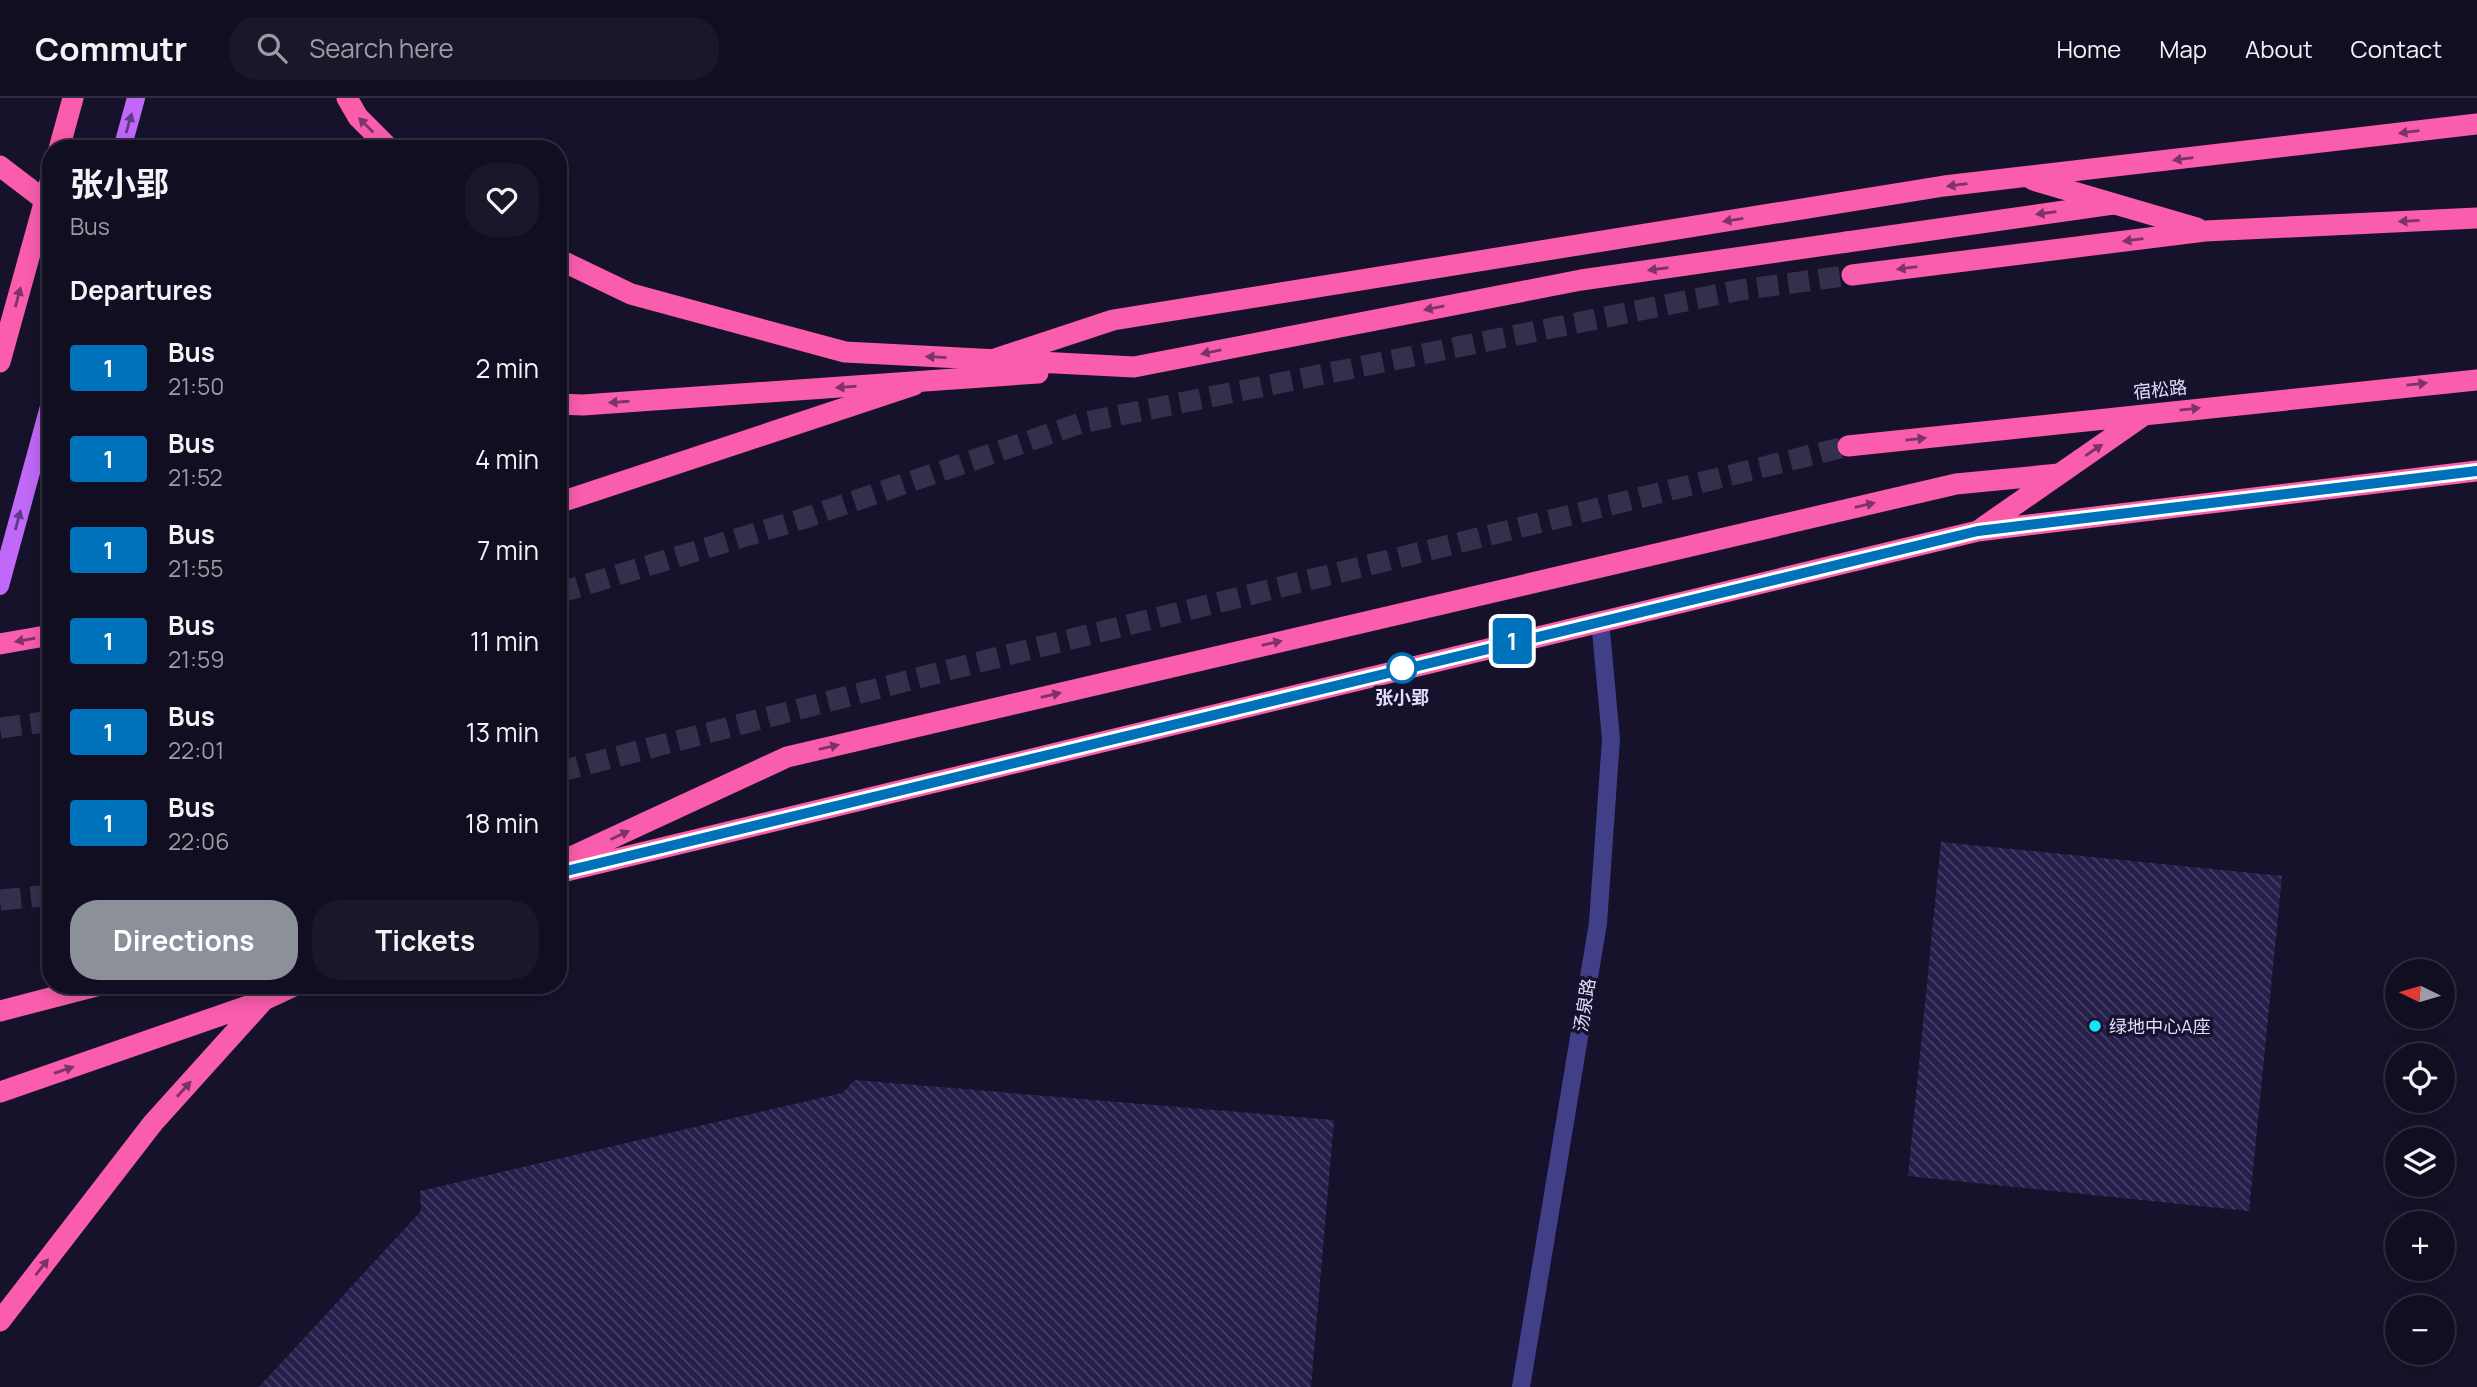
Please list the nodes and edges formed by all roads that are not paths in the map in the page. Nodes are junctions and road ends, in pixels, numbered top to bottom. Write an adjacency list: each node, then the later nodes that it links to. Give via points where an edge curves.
1 (73, 98): 5 (highway)
2 (136, 98): 6 (main road, one-way to 2)
3 (346, 98): 7 (highway, one-way to 3)
4 (2477, 124): 9 (highway, one-way to 9)
5 (61, 140)
6 (124, 140)
7 (381, 140)
8 (0, 166): 10 (highway)
9 (2022, 177): 11 (highway); 26 (highway, one-way to 26, via 1113,320)
10 (42, 198)
11 (2113, 204): 14 (highway); 18 (highway, one-way to 18, bridge, via 1581,280)
12 (42, 210): 17 (highway, one-way to 12, bridge)
13 (2477, 218): 14 (highway, one-way to 14)
14 (2206, 231): 16 (highway, one-way to 16)
15 (567, 263): 18 (highway, one-way to 15, bridge, via 845,352 631,294)
16 (1852, 275)
17 (0, 362)
18 (1134, 366): 20 (highway, one-way to 20, bridge)
19 (2477, 380): 21 (highway, 宿松路, one-way to 19)
20 (567, 404)
21 (2147, 414): 23 (highway, 宿松路, one-way to 21); 25 (highway, one-way to 21)
22 (42, 432): 28 (main road, one-way to 22)
23 (1848, 446)
24 (2477, 471): 27 (highway)
25 (2059, 474): 27 (highway); 32 (highway, one-way to 25, via 787,757 1798,519 1956,484)
26 (567, 500)
27 (1978, 531): 29 (highway)
28 (0, 586)
29 (1600, 620): 33 (highway); 40 (street, 汤泉路, via 1611,739 1598,923)
30 (42, 637): 31 (highway, one-way to 31)
31 (0, 644)
32 (567, 859)
33 (567, 871)
34 (65, 994): 37 (highway)
35 (277, 994): 36 (highway)
36 (264, 1000): 38 (highway, one-way to 36); 39 (highway, one-way to 36, via 153,1123)
37 (0, 1011)
38 (0, 1092)
39 (0, 1321)
40 (1521, 1387)

